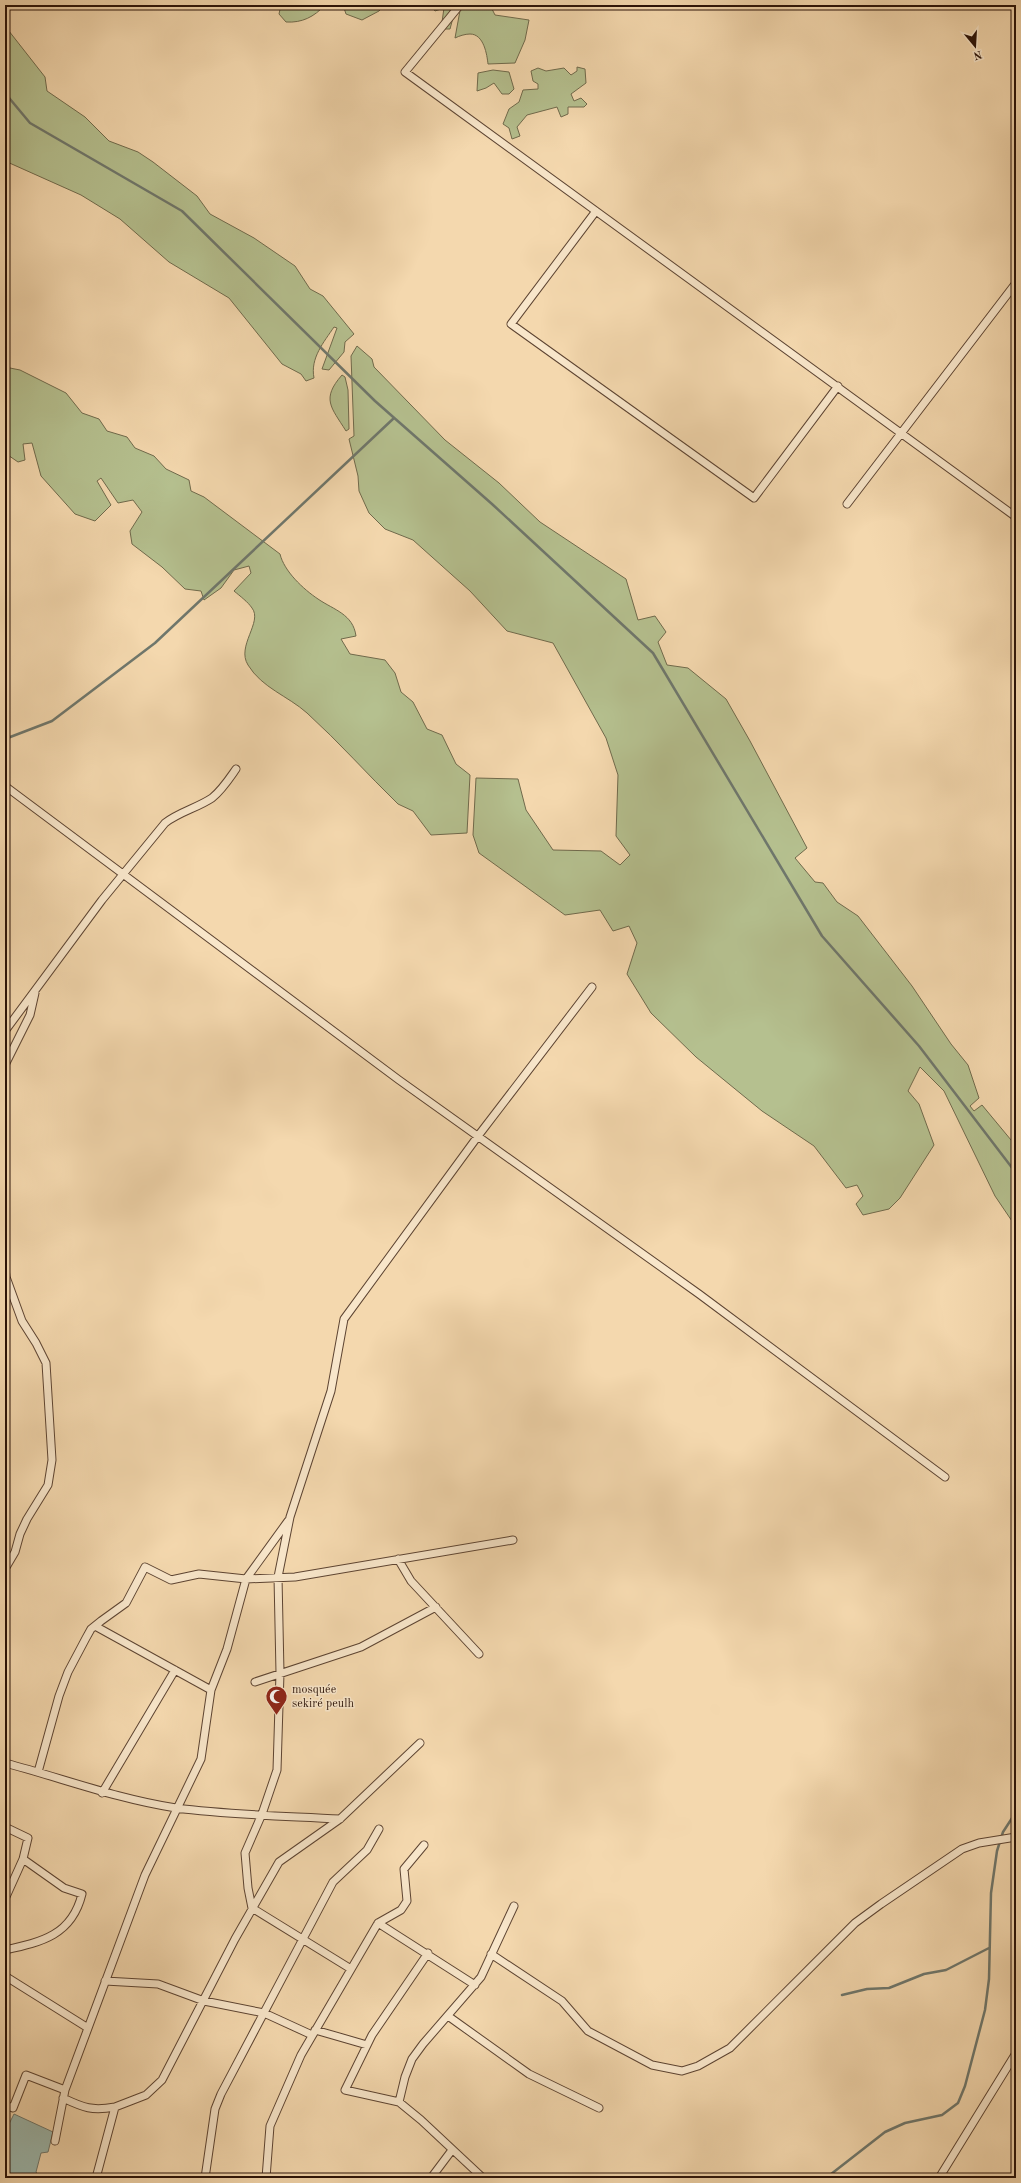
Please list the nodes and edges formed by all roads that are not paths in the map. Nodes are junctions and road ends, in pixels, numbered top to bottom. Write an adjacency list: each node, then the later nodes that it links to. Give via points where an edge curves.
1 (460, 5): 2 (street, via 405,72)
2 (596, 211): 4 (street); 4 (street, via 511,324 754,498)
3 (1016, 283): 5 (street)
4 (838, 386): 5 (street)
5 (903, 433): 6 (street); 7 (street)
6 (847, 504)
7 (1016, 516)
8 (236, 769): 10 (street, via 212,798 175,815 165,823)
9 (5, 786): 10 (street)
10 (124, 875): 12 (street); 15 (street)
11 (592, 987): 15 (street)
12 (36, 991): 13 (street); 14 (street, via 30,1015)
13 (5, 1030)
14 (5, 1065)
15 (478, 1136): 17 (street, via 699,1294); 18 (street, via 344,1319 331,1391)
16 (5, 1268): 21 (street, via 22,1321 46,1363 52,1460 48,1485 27,1519 15,1552)
17 (945, 1477)
18 (290, 1517): 22 (street); 23 (street)
19 (513, 1540): 20 (street)
20 (398, 1559): 22 (street, via 295,1577); 24 (street, via 411,1581)
21 (5, 1570)
22 (278, 1577): 23 (street); 28 (street)
23 (246, 1579): 25 (street, via 199,1574 171,1580 146,1567 126,1603); 30 (street, via 227,1649)
24 (436, 1607): 26 (street); 28 (street, via 361,1647)
25 (95, 1626): 27 (street); 33 (street, via 68,1672)
26 (479, 1654)
27 (175, 1670): 30 (street); 34 (street)
28 (280, 1673): 29 (street); 36 (street, via 277,1770)
29 (255, 1682)
30 (211, 1690): 35 (street, via 201,1759)
31 (420, 1744): 37 (street)
32 (5, 1763): 33 (street)
33 (38, 1772): 34 (street)
34 (102, 1793): 35 (street)
35 (176, 1808): 36 (street); 53 (street, via 145,1875)
36 (262, 1814): 37 (street); 45 (street, via 245,1853)
37 (340, 1819): 45 (street, via 279,1862)
38 (5, 1827): 42 (street, via 28,1838)
39 (379, 1829): 47 (street, via 367,1850 333,1882)
40 (1016, 1837): 50 (street, via 979,1843 962,1850 881,1904 855,1923 730,2048 698,2066 682,2071 652,2065 588,2031 562,2001)
41 (424, 1845): 46 (street, via 404,1868 406,1905)
42 (23, 1859): 43 (street); 48 (street, via 64,1888 82,1894 76,1910 62,1930 47,1939)
43 (5, 1899)
44 (514, 1906): 50 (street)
45 (252, 1908): 47 (street); 55 (street)
46 (378, 1923): 49 (street); 51 (street)
47 (302, 1939): 51 (street); 56 (street)
48 (5, 1950)
49 (428, 1953): 54 (street); 60 (street)
50 (491, 1954): 54 (street)
51 (351, 1969): 59 (street)
52 (5, 1976): 58 (street)
53 (105, 1981): 55 (street, via 158,1984); 58 (street)
54 (475, 1985): 57 (street)
55 (204, 2001): 56 (street); 65 (street, via 162,2080 146,2094)
56 (264, 2013): 59 (street); 70 (street, via 215,2109)
57 (448, 2016): 63 (street, via 412,2059); 66 (street, via 529,2074)
58 (88, 2028): 62 (street)
59 (313, 2033): 60 (street); 71 (street, via 272,2119)
60 (367, 2045): 63 (street, via 345,2090)
61 (1016, 2053): 74 (street)
62 (64, 2094): 64 (street, via 26,2074 13,2108); 65 (street, via 84,2108 99,2110); 67 (street)
63 (399, 2102): 68 (street)
64 (5, 2105)
65 (115, 2107): 69 (street)
66 (599, 2108)
67 (55, 2142)
68 (452, 2150): 72 (street); 73 (street)
69 (96, 2178)
70 (205, 2178)
71 (266, 2178)
72 (431, 2178)
73 (483, 2178)
74 (939, 2178)

